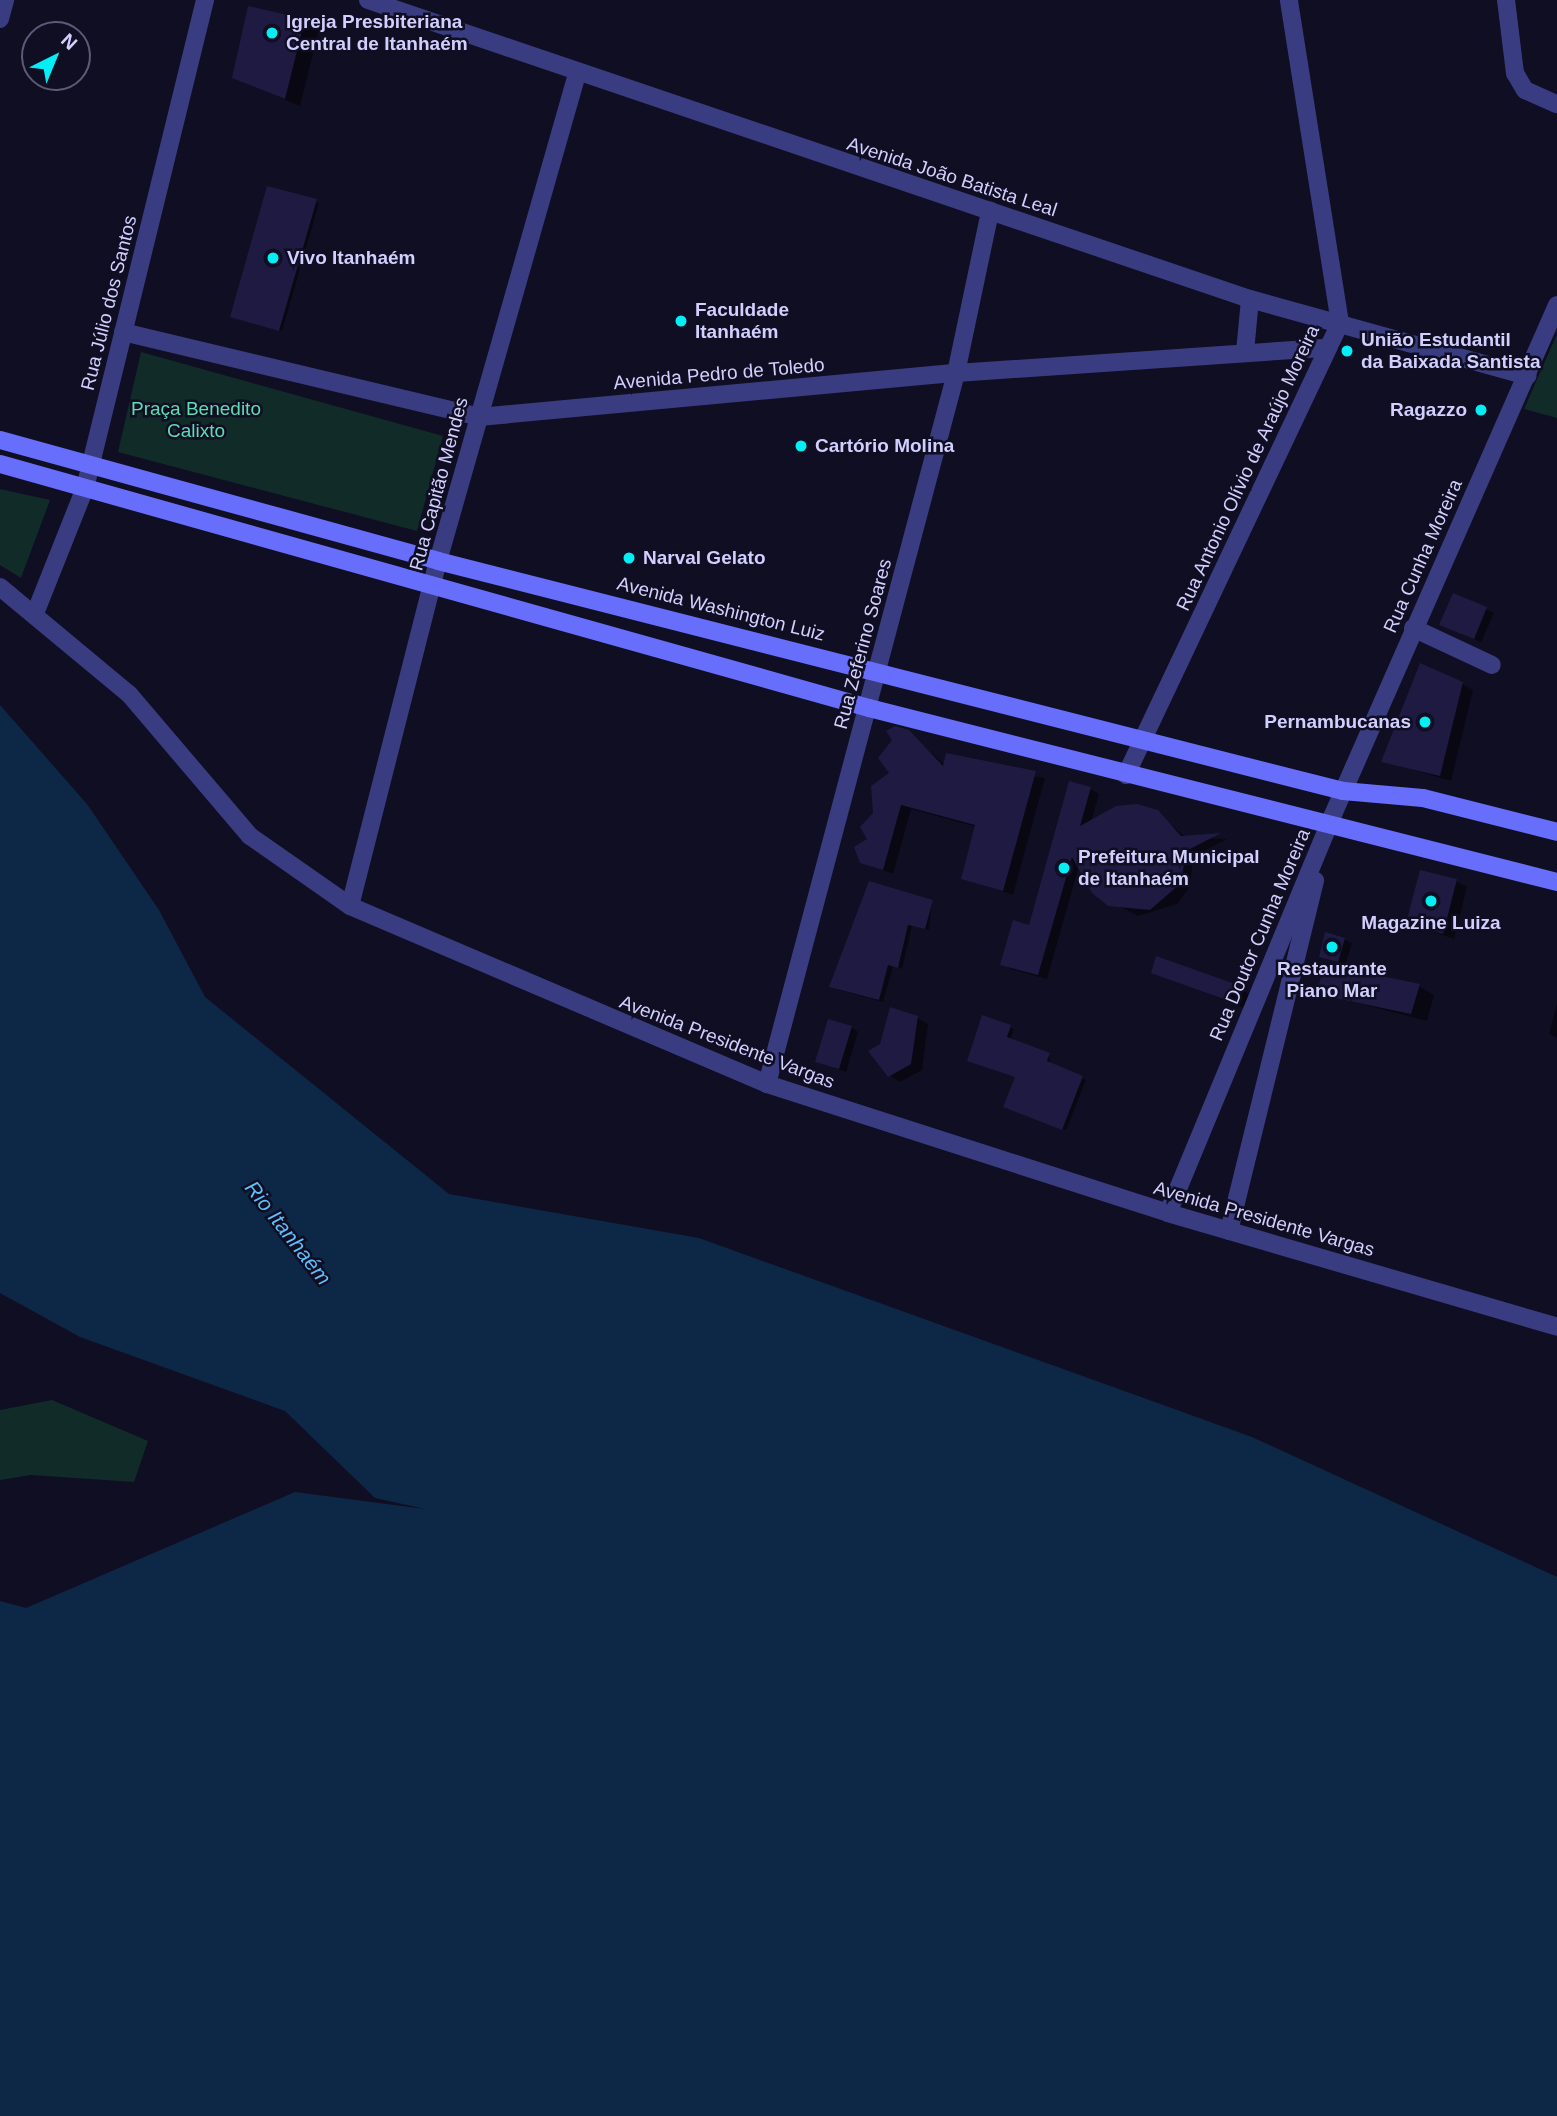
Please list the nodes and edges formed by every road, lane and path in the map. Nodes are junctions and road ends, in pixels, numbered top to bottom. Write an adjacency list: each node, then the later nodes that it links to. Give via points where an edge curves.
1 (5, 0): 6 (street)
2 (205, 0): 13 (street, Rua Júlio dos Santos)
3 (368, 0): 7 (street, Avenida João Batista Leal)
4 (1289, 0): 12 (street, Rua Antonio Olívio de Araújo Moreira)
5 (1506, 0): 8 (street, via 1515,73 1525,90)
6 (0, 19)
7 (577, 74): 9 (street, Avenida João Batista Leal); 18 (street, Rua Capitão Mendes)
8 (1557, 104)
9 (990, 211): 10 (street, Avenida João Batista Leal); 16 (street, Rua Zeferino Soares)
10 (1250, 299): 12 (street, Avenida João Batista Leal); 15 (street)
11 (1557, 304): 17 (street, Rua Cunha Moreira)
12 (1340, 323): 14 (street, Rua Antonio Olívio de Araújo Moreira); 17 (street, Avenida João Batista Leal)
13 (123, 332): 18 (street, Avenida Pedro de Toledo); 21 (street, Rua Júlio dos Santos)
14 (1327, 348): 15 (street, Avenida Pedro de Toledo); 31 (street, Rua Antonio Olívio de Araújo Moreira)
15 (1245, 352): 16 (street, Avenida Pedro de Toledo)
16 (956, 373): 18 (street, Avenida Pedro de Toledo); 29 (street, Rua Zeferino Soares)
17 (1527, 376): 27 (street, Rua Cunha Moreira)
18 (479, 417): 23 (street, Rua Capitão Mendes)
19 (0, 440): 21 (main road, Avenida Washington Luiz)
20 (0, 464): 22 (main road)
21 (90, 467): 22 (street, Rua Júlio dos Santos); 23 (main road, Avenida Washington Luiz)
22 (85, 488): 25 (main road); 26 (street, Rua Júlio dos Santos)
23 (438, 561): 25 (street, Rua Capitão Mendes); 29 (main road, Avenida Washington Luiz)
24 (0, 587): 26 (street, Avenida Presidente Vargas)
25 (432, 589): 30 (main road); 37 (street, Rua Capitão Mendes)
26 (36, 611): 37 (street, Avenida Presidente Vargas, via 128,694 250,836)
27 (1413, 628): 28 (street); 33 (street, Rua Cunha Moreira)
28 (1492, 665)
29 (878, 670): 30 (street, Rua Zeferino Soares); 31 (main road, Avenida Washington Luiz)
30 (869, 708): 32 (main road); 38 (street, Rua Zeferino Soares)
31 (1143, 739): 32 (street, Rua Antonio Olívio de Araújo Moreira); 33 (main road, Avenida Washington Luiz)
32 (1126, 775): 34 (main road)
33 (1343, 792): 34 (street, Rua Cunha Moreira); 35 (main road, Avenida Washington Luiz, via 1423,798)
34 (1328, 826): 36 (main road); 39 (street, Rua Doutor Cunha Moreira); 40 (street, Rua Doutor Cunha Moreira)
35 (1557, 832)
36 (1557, 883)
37 (350, 906): 38 (street, Avenida Presidente Vargas)
38 (767, 1084): 39 (street, Avenida Presidente Vargas)
39 (1168, 1213): 40 (street, Avenida Presidente Vargas)
40 (1229, 1231): 41 (street, Avenida Presidente Vargas)
41 (1557, 1326)

